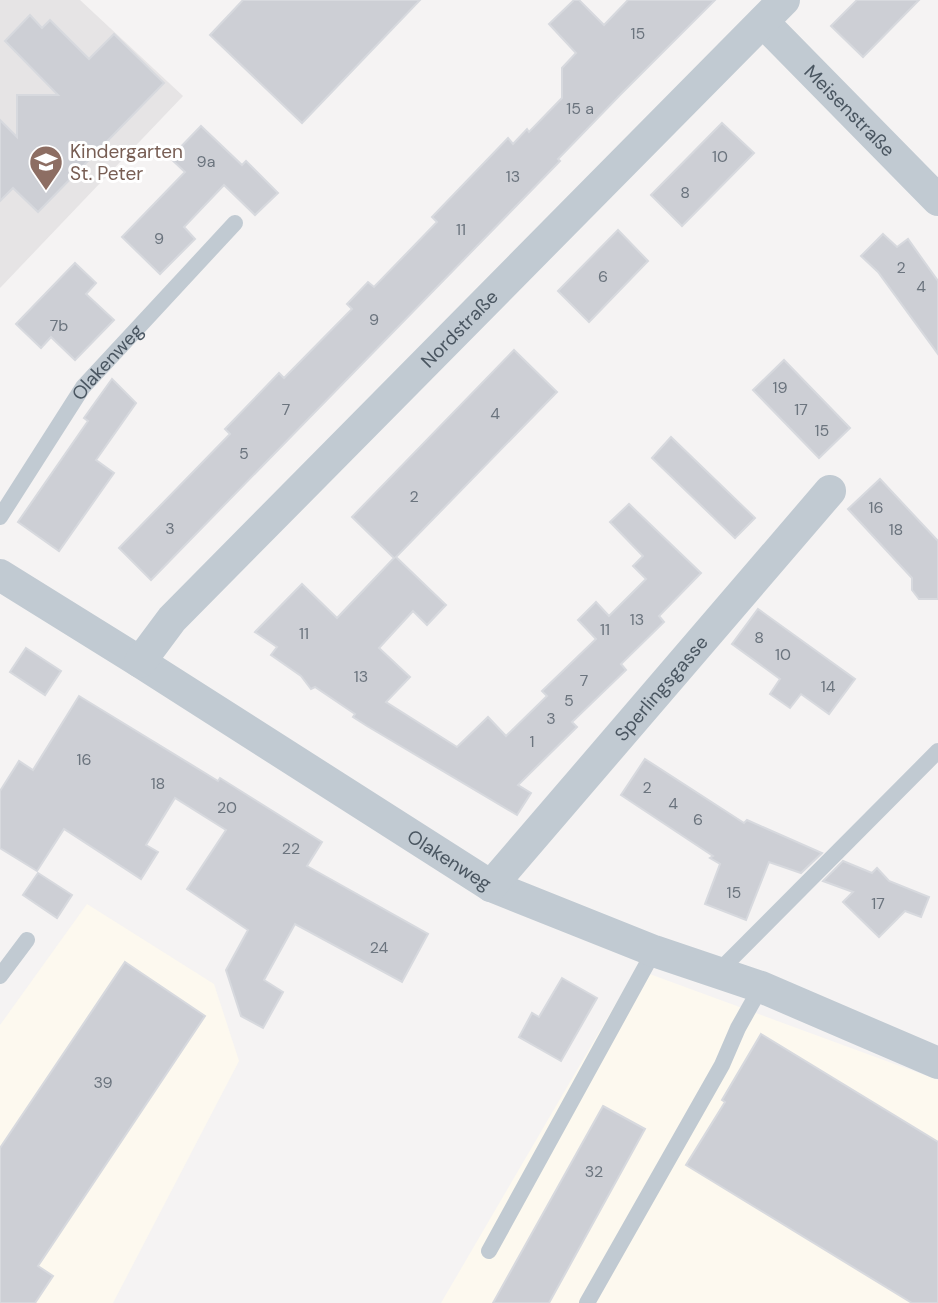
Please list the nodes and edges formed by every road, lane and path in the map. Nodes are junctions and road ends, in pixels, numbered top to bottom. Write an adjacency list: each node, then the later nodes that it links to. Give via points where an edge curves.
1 (773, 11): 2 (street, Meisenstraße); 7 (street, Nordstraße, via 172,619)
2 (938, 200)
3 (235, 223): 5 (lane, Olakenweg, via 83,387)
4 (830, 491): 9 (street, Sperlingsgasse)
5 (0, 517)
6 (0, 575): 7 (street, Olakenweg)
7 (140, 662): 9 (street, Olakenweg)
8 (938, 751): 12 (lane)
9 (491, 886): 11 (street, Olakenweg)
10 (27, 940): 13 (lane)
11 (654, 951): 12 (street, Olakenweg); 16 (lane)
12 (718, 972): 14 (street, Olakenweg)
13 (0, 976)
14 (761, 987): 15 (street, Olakenweg); 17 (lane)
15 (938, 1063)
16 (489, 1251)
17 (587, 1303)

